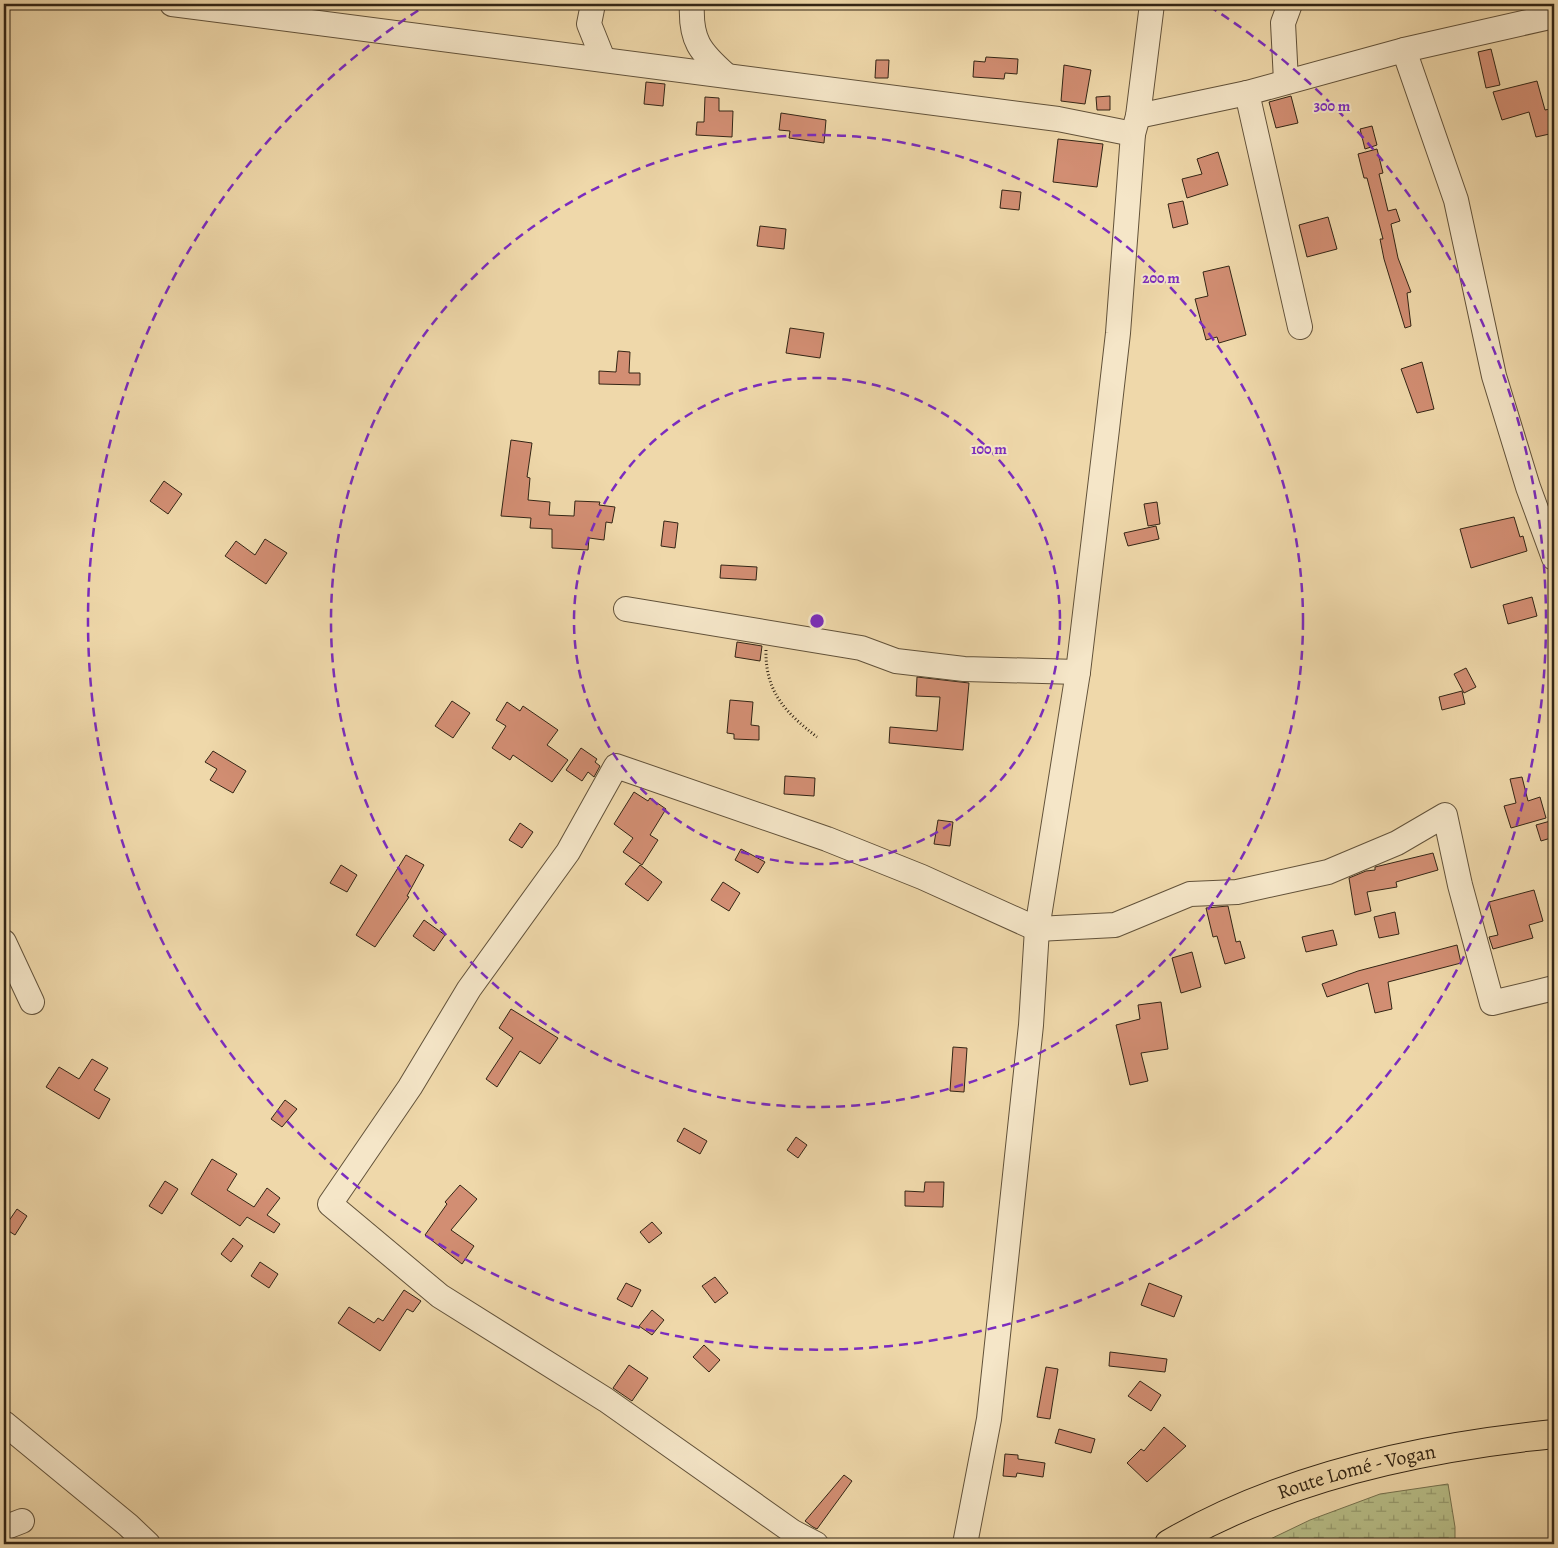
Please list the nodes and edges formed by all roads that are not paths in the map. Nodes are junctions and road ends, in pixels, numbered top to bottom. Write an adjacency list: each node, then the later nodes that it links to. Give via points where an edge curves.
1 (172, 4): 6 (street)
2 (593, 4): 9 (street, via 589,24)
3 (692, 4): 10 (street, via 691,25 703,54)
4 (1152, 4): 13 (street)
5 (1290, 4): 11 (street, via 1283,23)
6 (203, 6): 9 (street)
7 (1554, 16): 8 (street)
8 (1404, 50): 11 (street); 15 (street, via 1456,200 1494,376)
9 (603, 59): 10 (street)
10 (726, 76): 13 (street, via 1058,119)
11 (1286, 81): 12 (street)
12 (1248, 93): 13 (street); 14 (street)
13 (1135, 125): 17 (street, via 1118,333)
14 (1300, 327)
15 (1554, 558)
16 (626, 608): 17 (street, via 861,648 896,662 964,669)
17 (1078, 672): 18 (street)
18 (1037, 929): 20 (street, via 1115,925 1190,894 1237,892 1328,872 1397,843 1445,815 1492,1004); 25 (street, via 827,838 616,766 568,852 469,989 410,1087 330,1204 440,1296 606,1400 793,1532); 26 (street, via 1031,1025 989,1419)
19 (4, 942): 21 (street)
20 (1554, 988)
21 (32, 1002)
22 (4, 1423): 24 (street)
23 (1554, 1434): 27 (main road, Route Lomé - Vogan, via 1462,1446 1393,1460 1313,1482 1252,1504)
24 (148, 1544)
25 (816, 1544)
26 (965, 1544)
27 (1169, 1544)

